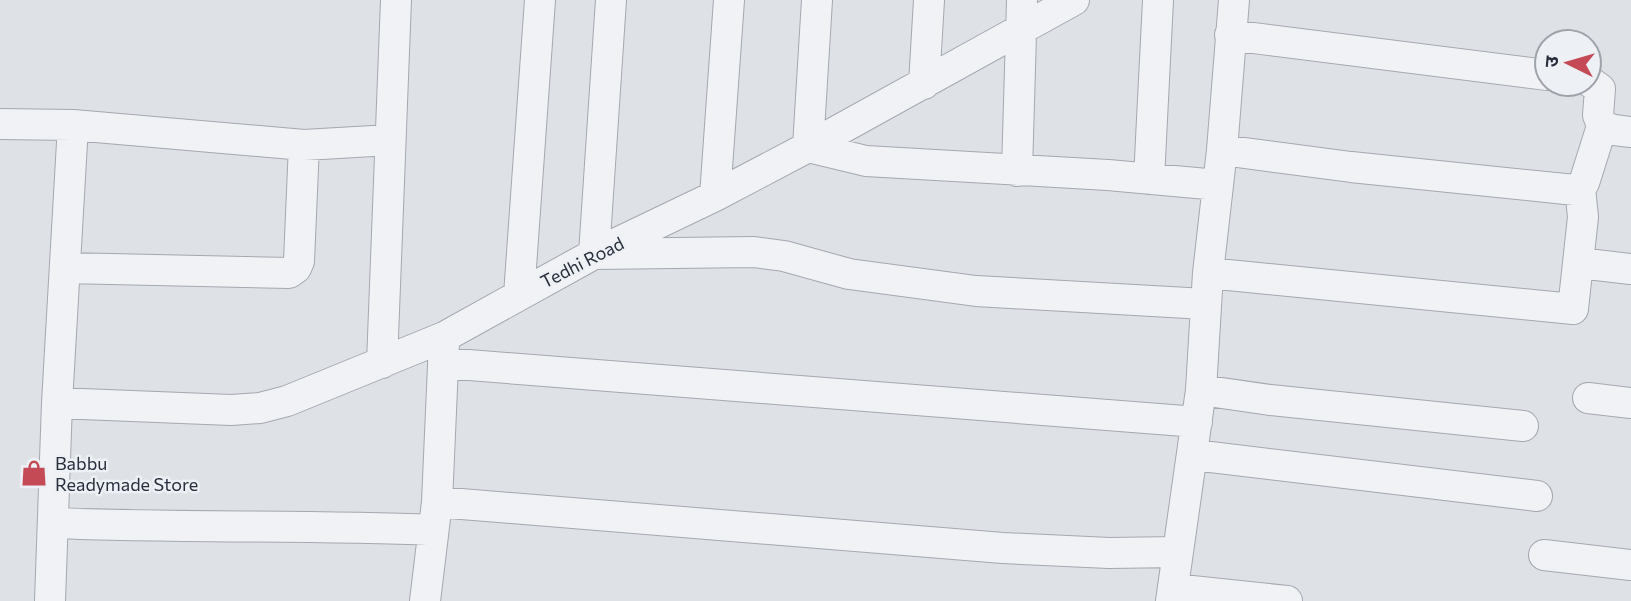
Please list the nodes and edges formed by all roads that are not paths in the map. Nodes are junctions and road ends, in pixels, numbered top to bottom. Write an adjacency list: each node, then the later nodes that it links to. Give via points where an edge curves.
1 (396, 0): 20 (street)
2 (540, 0): 34 (street)
3 (611, 0): 29 (street)
4 (729, 0): 28 (street)
5 (817, 0): 22 (street)
6 (929, 0): 14 (street)
7 (1022, 0): 11 (street)
8 (1074, 0): 11 (street, Tedhi Road)
9 (1158, 0): 25 (street)
10 (1234, 0): 12 (street)
11 (1020, 31): 14 (street, Tedhi Road); 24 (street)
12 (1230, 35): 13 (street); 23 (street)
13 (1533, 73)
14 (924, 84): 22 (street, Tedhi Road)
15 (1599, 98): 18 (street)
16 (0, 124): 17 (street)
17 (74, 125): 21 (street); 31 (street)
18 (1602, 126): 19 (street); 27 (street)
19 (1631, 132)
20 (390, 140): 21 (street); 37 (street)
21 (304, 145): 31 (street, via 299,261 289,273)
22 (808, 147): 24 (street, via 866,161); 28 (street, Tedhi Road)
23 (1222, 150): 26 (street); 27 (street)
24 (1017, 171): 25 (street)
25 (1149, 179): 26 (street)
26 (1218, 185): 33 (street)
27 (1580, 188): 30 (street)
28 (715, 196): 29 (street, Tedhi Road)
29 (594, 254): 34 (street, Tedhi Road); 35 (street, via 754,251 849,274 976,291)
30 (1579, 263): 32 (street); 33 (street, via 1573,309)
31 (65, 268): 40 (street)
32 (1631, 269)
33 (1208, 273): 35 (street)
34 (519, 295): 36 (street, Tedhi Road)
35 (1205, 304): 38 (street)
36 (444, 350): 37 (street, Tedhi Road); 42 (street); 46 (street)
37 (382, 363): 40 (street, Tedhi Road, via 260,408)
38 (1201, 390): 42 (street); 43 (street)
39 (1588, 398): 41 (street)
40 (58, 403): 47 (street)
41 (1631, 403)
42 (1197, 422): 44 (street)
43 (1523, 426)
44 (1194, 455): 45 (street); 48 (street)
45 (1537, 496)
46 (435, 516): 47 (street, via 320,526); 48 (street, via 1003,548); 53 (street)
47 (54, 523): 52 (street)
48 (1177, 552): 51 (street)
49 (1544, 555): 50 (street)
50 (1631, 565)
51 (1172, 595): 54 (street)
52 (50, 601)
53 (425, 601)
54 (1287, 601)

